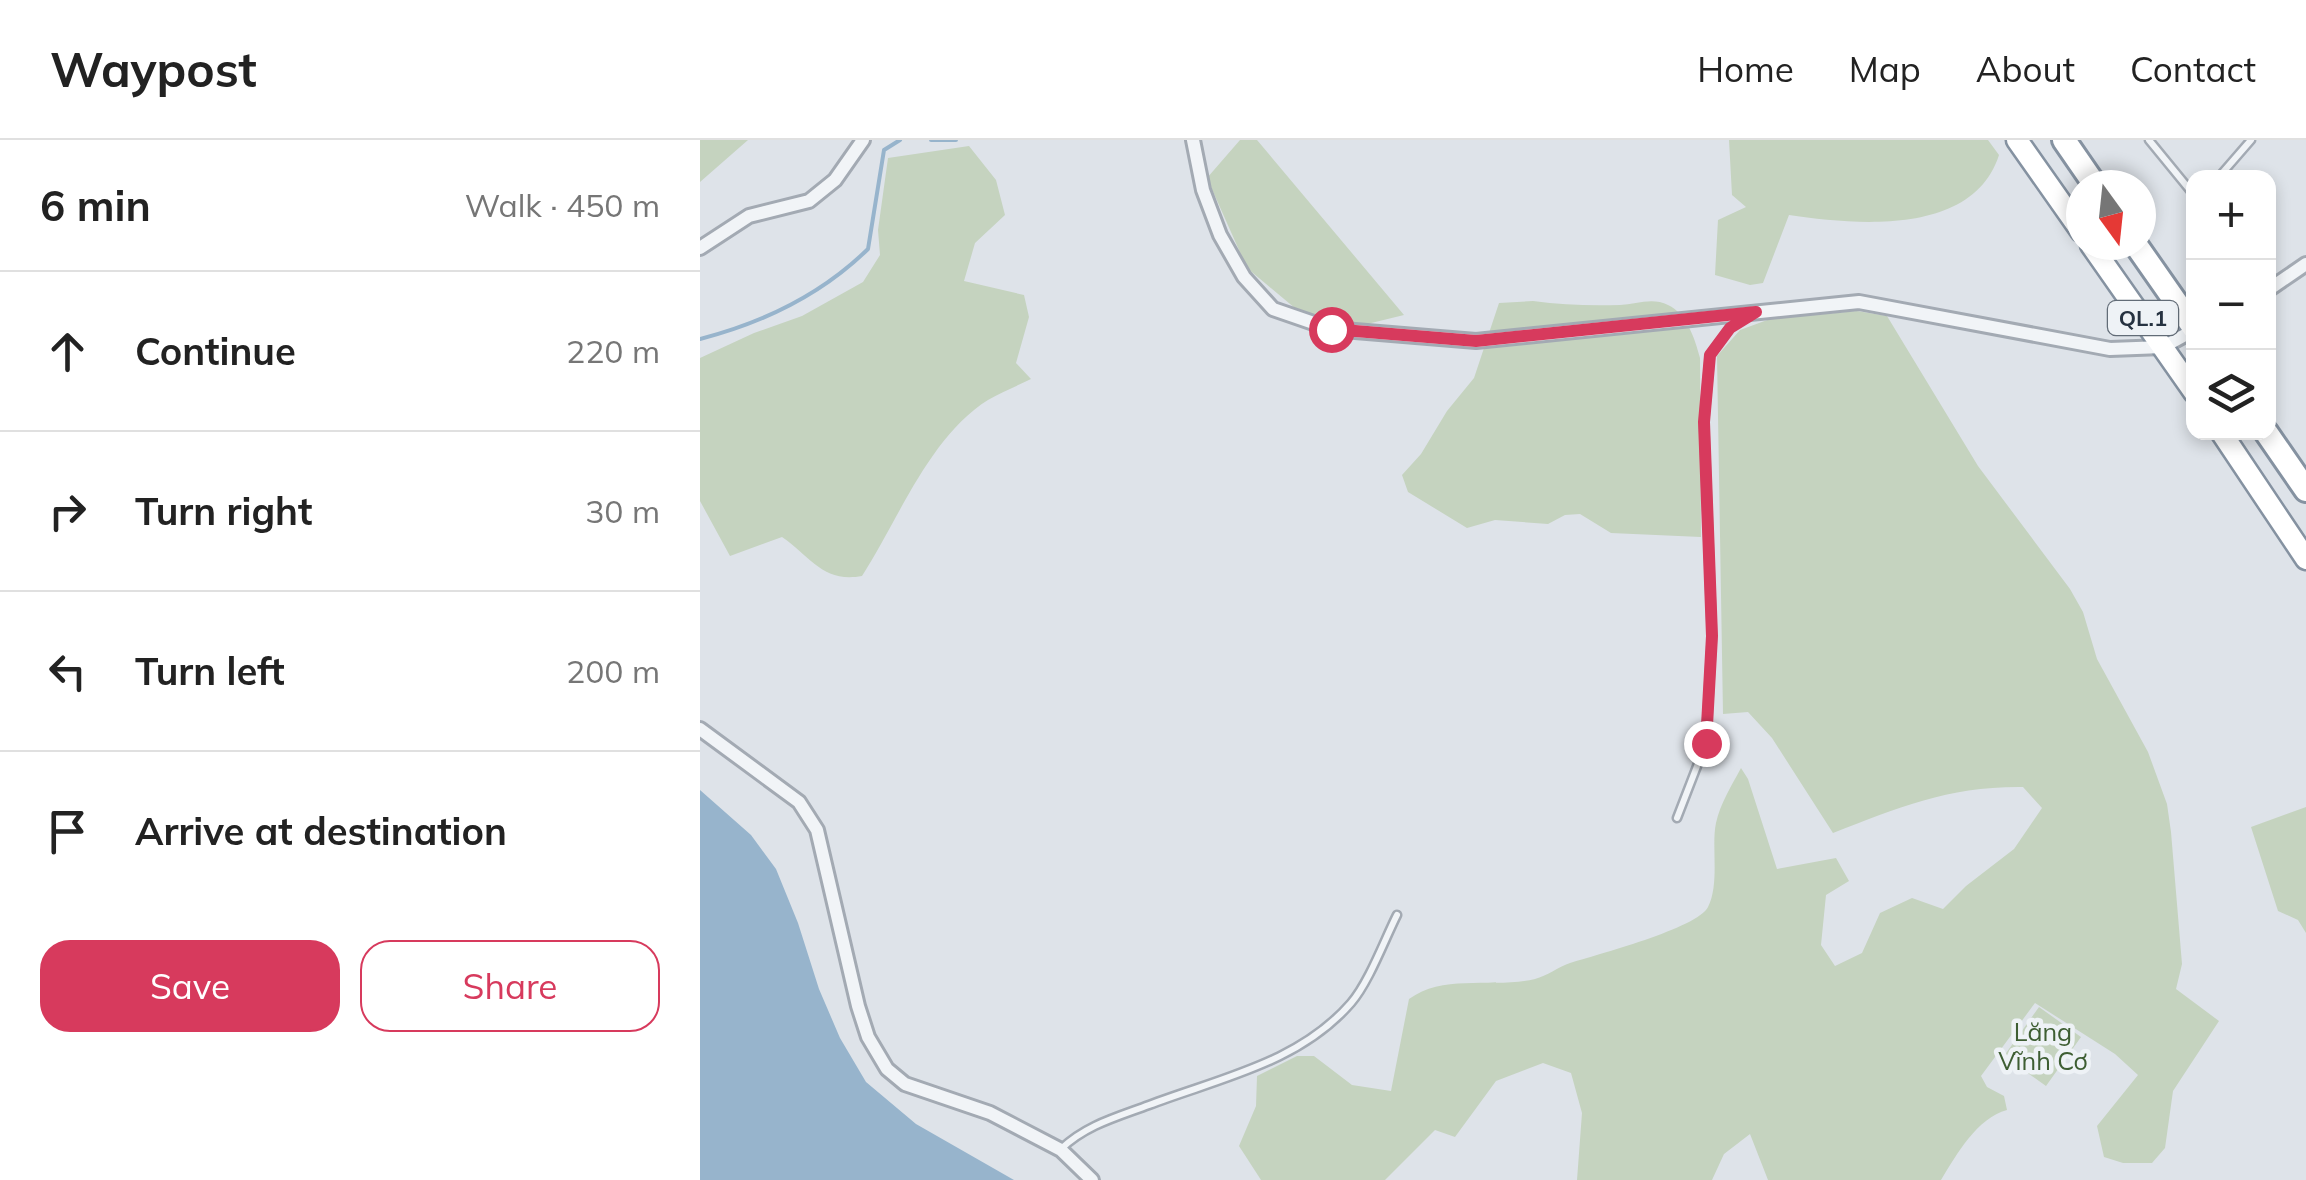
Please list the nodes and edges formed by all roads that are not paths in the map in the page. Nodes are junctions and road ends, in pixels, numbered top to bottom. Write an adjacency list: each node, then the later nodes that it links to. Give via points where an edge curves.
1 (864, 140): 11 (street, via 836,180 809,200 749,216)
2 (1193, 140): 16 (street, via 1208,205 1244,277 1273,310 1331,329 1476,341)
3 (2017, 140): 10 (highway)
4 (2064, 140): 7 (highway)
5 (2150, 140): 9 (lane)
6 (2252, 140): 8 (lane)
7 (2085, 170)
8 (2225, 170)
9 (2186, 186)
10 (2066, 210)
11 (700, 248)
12 (2102, 260): 19 (highway, QL.1)
13 (2146, 260): 17 (highway)
14 (2306, 264): 15 (street)
15 (2276, 285)
16 (1756, 312): 19 (street, via 1860,302 2110,349); 26 (lane, via 1730,328 1710,355 1704,422 1712,636 1706,743)
17 (2186, 317)
18 (2186, 334): 19 (street)
19 (2163, 347): 20 (highway, QL.1)
20 (2186, 380)
21 (2225, 440): 24 (highway)
22 (2272, 440): 23 (highway)
23 (2306, 490)
24 (2306, 559)
25 (700, 729): 28 (street, via 799,802 818,830 858,1006 887,1069 904,1084 990,1113)
26 (1677, 818)
27 (1396, 915): 28 (lane, via 1353,1000 1317,1035 1259,1068 1080,1131)
28 (1060, 1150): 29 (street)
29 (1092, 1180)

